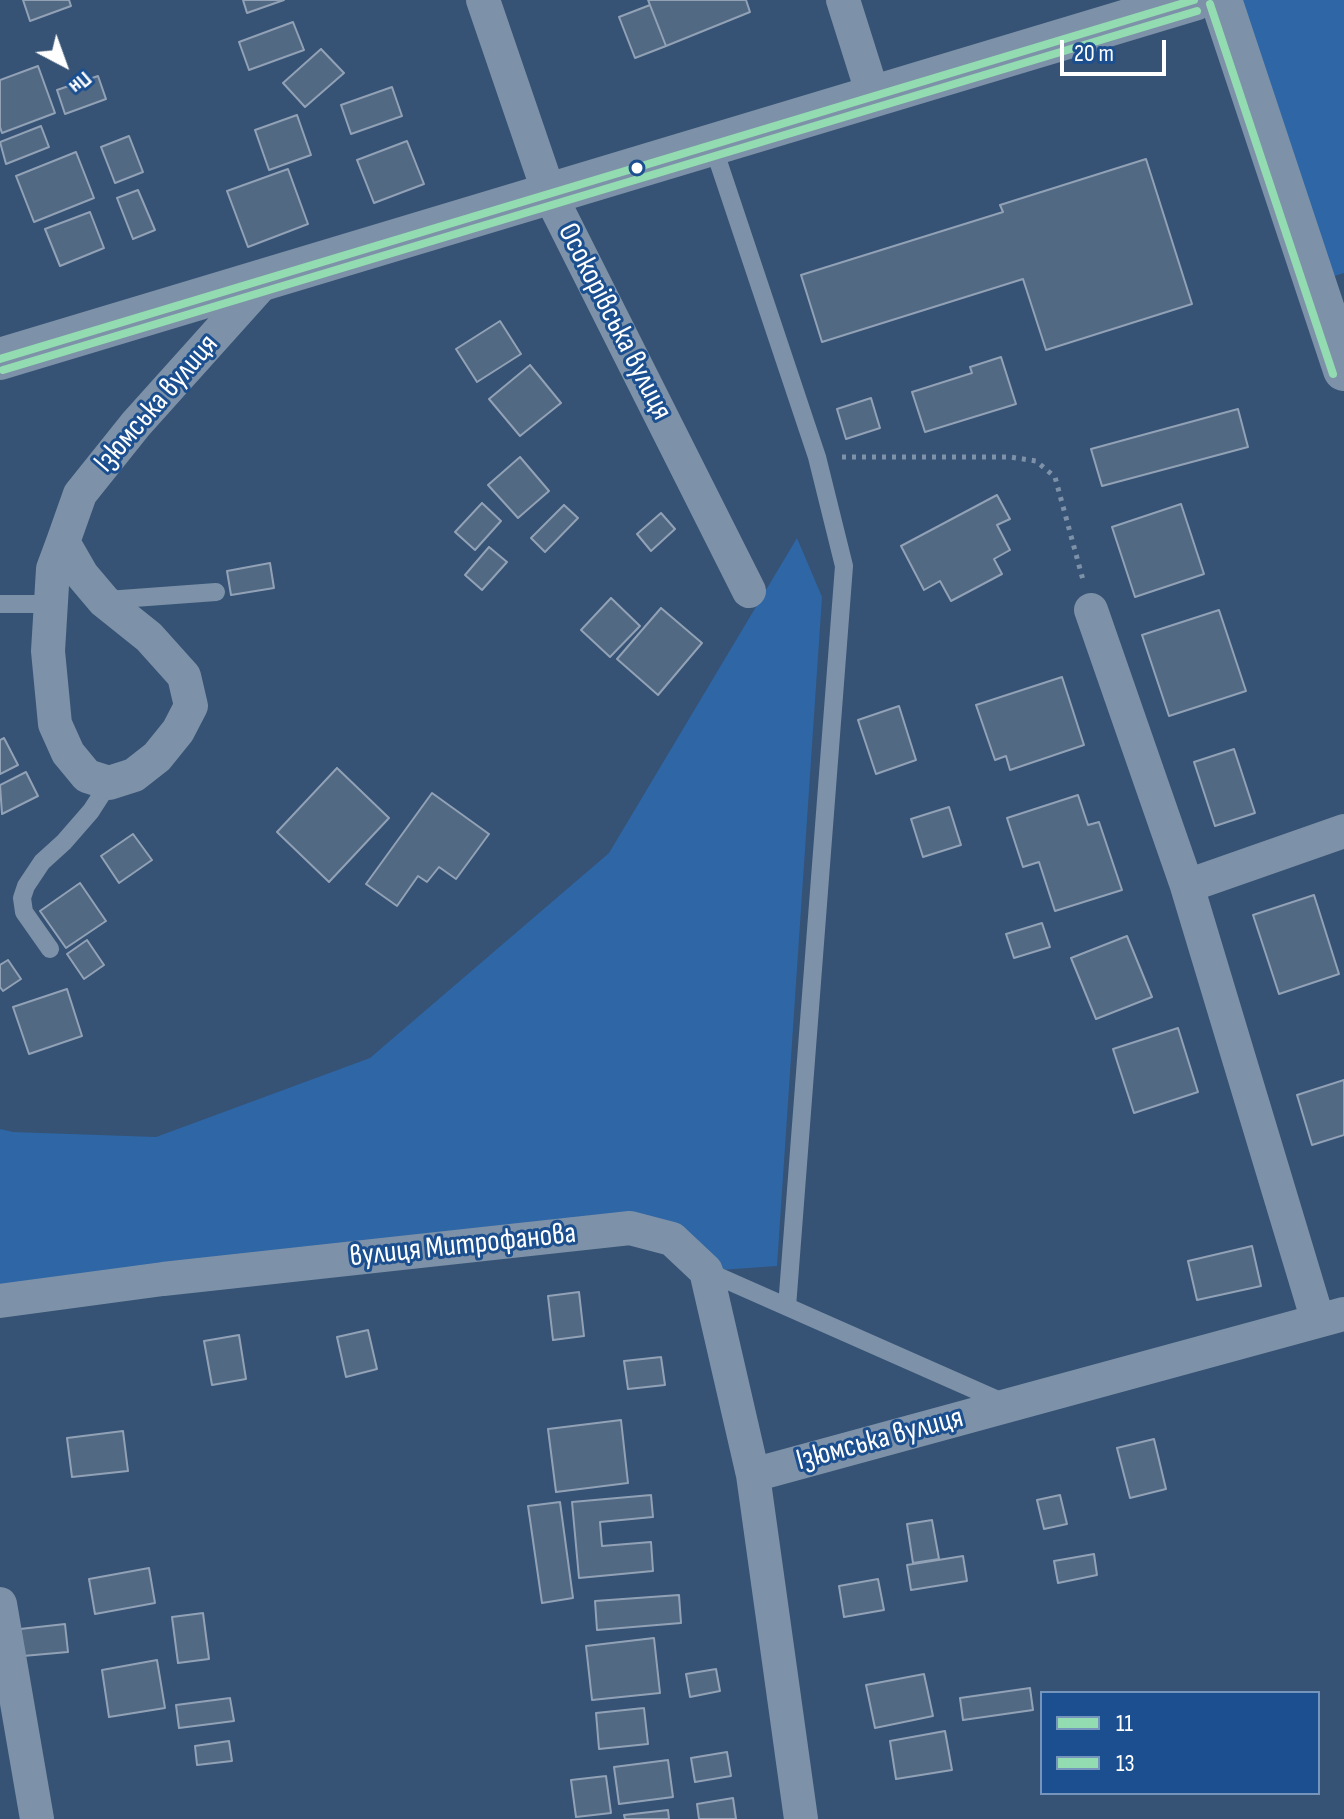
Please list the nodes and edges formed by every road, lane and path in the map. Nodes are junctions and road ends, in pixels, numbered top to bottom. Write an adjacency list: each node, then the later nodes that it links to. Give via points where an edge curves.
1 (483, 0): 7 (street, Осокорівська вулиця)
2 (843, 0): 5 (street)
3 (1194, 0): 5 (street)
4 (1221, 0): 10 (street)
5 (873, 95): 6 (street)
6 (712, 143): 7 (street); 11 (lane)
7 (549, 193): 8 (street); 13 (street, Осокорівська вулиця)
8 (268, 277): 9 (street); 12 (street, Ізюмська вулиця, via 80,494)
9 (3, 350)
10 (1344, 370)
11 (817, 457): 18 (path, via 1036,461 1055,477); 25 (lane, via 844,566)
12 (63, 542): 15 (street); 17 (street, Ізюмська вулиця, via 53,569)
13 (749, 591)
14 (216, 592): 15 (lane)
15 (104, 601): 19 (street, via 149,637 184,676 191,706 157,757 134,775)
16 (0, 604): 17 (lane)
17 (51, 604): 19 (street, Ізюмська вулиця, via 48,651 55,724 68,753 87,776)
18 (1091, 610): 21 (street)
19 (109, 783): 22 (lane, via 26,886 24,912)
20 (1344, 831): 21 (street)
21 (1187, 886): 26 (street)
22 (50, 949)
23 (706, 1271): 24 (street, вулиця Митрофанова, via 672,1239 630,1228); 25 (lane); 28 (street)
24 (0, 1301)
25 (787, 1307): 27 (lane)
26 (1331, 1317): 27 (street, Ізюмська вулиця)
27 (1009, 1405): 28 (street, Ізюмська вулиця)
28 (753, 1475): 31 (street)
29 (0, 1604): 30 (street)
30 (37, 1819)
31 (801, 1819)

